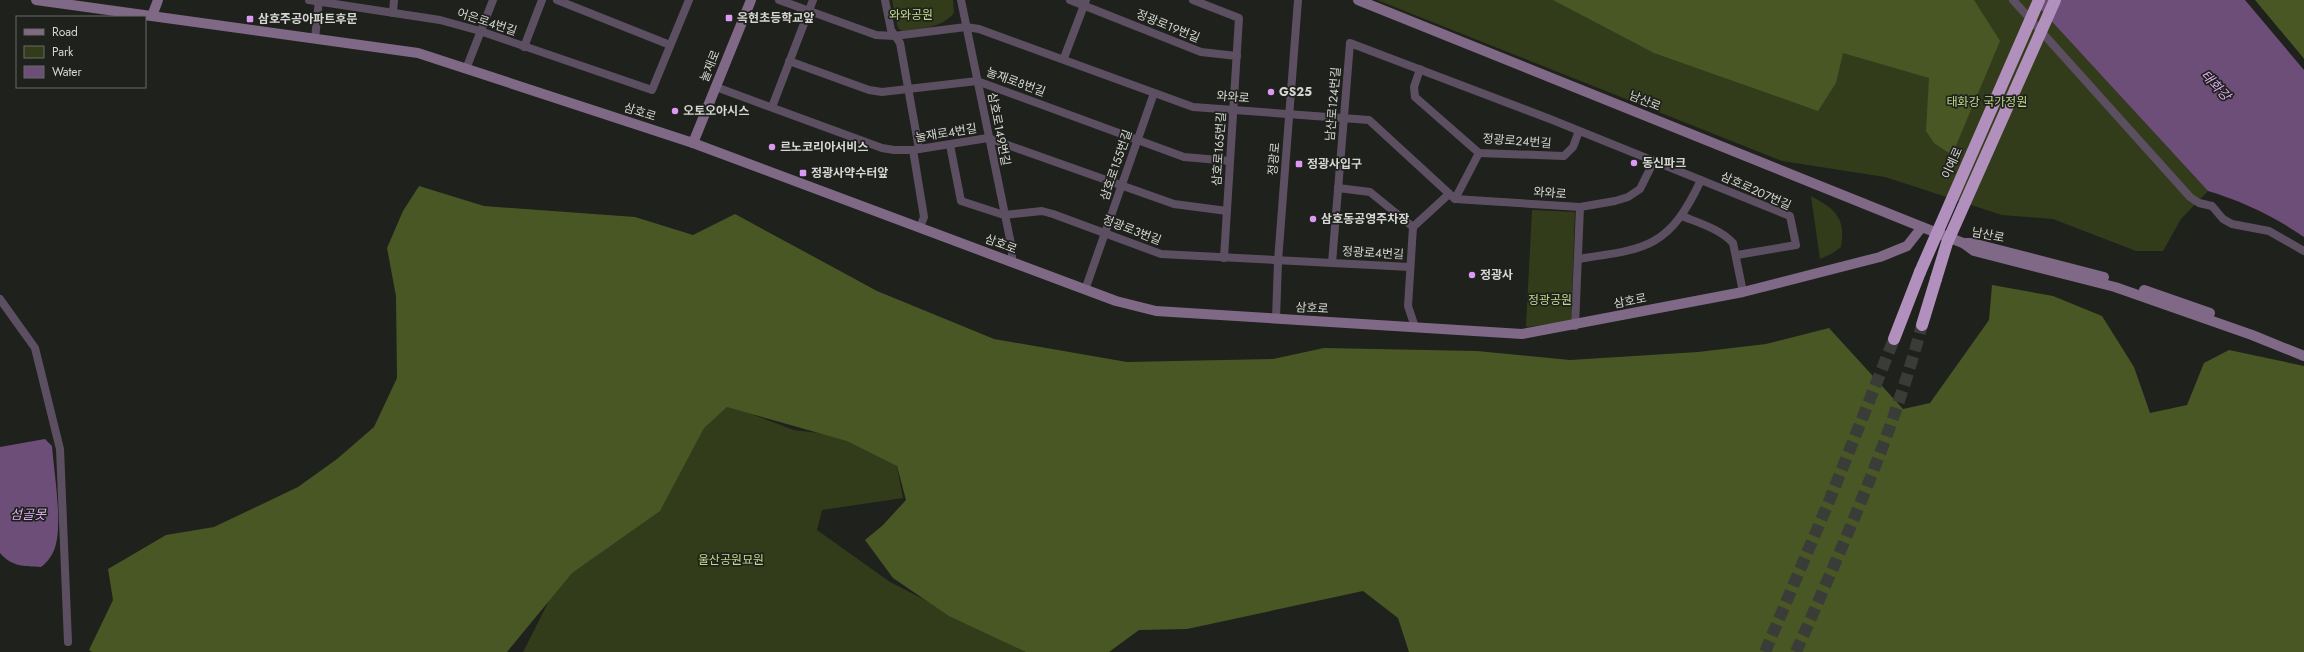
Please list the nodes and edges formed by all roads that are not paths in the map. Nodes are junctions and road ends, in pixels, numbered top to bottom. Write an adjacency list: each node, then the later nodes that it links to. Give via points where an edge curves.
1 (36, 0): 25 (main road, 삼호로)
2 (158, 0): 25 (main road)
3 (309, 0): 21 (street, 어은로4번길)
4 (394, 0): 24 (street)
5 (493, 0): 27 (street)
6 (542, 0): 32 (street)
7 (557, 0): 31 (street)
8 (689, 0): 31 (street)
9 (751, 0): 39 (main road, 눌재로)
10 (779, 0): 23 (street, 와와로)
11 (813, 0): 23 (street)
12 (885, 0): 28 (street)
13 (961, 0): 26 (street, 삼호로149번길)
14 (1070, 0): 22 (street, 정광로19번길)
15 (1193, 0): 33 (street, 삼호로165번길, via 1239,18)
16 (1298, 0): 44 (street, 정광로)
17 (1358, 0): 65 (main road, 남산로)
18 (2013, 0): 68 (street, via 2190,197 2199,203 2212,206 2223,219 2232,224 2269,231)
19 (2039, 0): 83 (highway, 이예로, bridge, via 1920,272)
20 (2055, 0): 80 (highway, bridge, via 1947,243)
21 (319, 1): 24 (street, 어은로4번길); 29 (street)
22 (1085, 3): 33 (street, 정광로19번길, via 1201,52); 34 (street)
23 (809, 11): 28 (street, 와와로, via 872,34); 35 (street)
24 (393, 13): 27 (street, 어은로4번길, via 440,20)
25 (152, 16): 29 (main road, 삼호로)
26 (966, 27): 28 (street, 와와로); 34 (street, 와와로, via 979,29); 38 (street, 삼호로149번길)
27 (480, 31): 32 (street, 어은로4번길); 36 (street)
28 (894, 36): 40 (street, via 900,43)
29 (315, 39): 36 (main road, 삼호로, via 418,53)
30 (1350, 43): 37 (street, 정광로24번길); 45 (street, 남산로124번길)
31 (670, 45): 32 (street, 어은로4번길, via 652,90)
32 (524, 47)
33 (1237, 56): 43 (street, 삼호로165번길)
34 (1064, 58): 41 (street, 와와로)
35 (789, 61): 40 (street, 눌재로8번길, via 869,90); 42 (street)
36 (466, 69): 49 (main road, 삼호로)
37 (1420, 69): 46 (street, 정광로24번길); 52 (street, 정광로24번길, via 1414,87 1415,97)
38 (977, 81): 40 (street, 눌재로8번길); 47 (street, 삼호로149번길); 48 (street, 눌재로8번길)
39 (716, 87): 42 (street, 눌재로4번길); 49 (main road, 눌재로)
40 (908, 90): 51 (street)
41 (1154, 93): 43 (street, 와와로, via 1193,107); 48 (street, 삼호로155번길)
42 (772, 107): 51 (street, 눌재로4번길, via 882,148)
43 (1234, 110): 44 (street, 와와로); 53 (street, 삼호로165번길)
44 (1290, 113): 45 (street, 와와로); 72 (street, 정광로)
45 (1344, 117): 57 (street, 남산로124번길); 58 (street, 와와로, via 1369,120)
46 (1579, 131): 52 (street, 정광로24번길, via 1573,148 1564,156); 54 (street, 정광로24번길)
47 (988, 138): 50 (street, 눌재로4번길); 56 (street, 눌재로4번길); 61 (street, 삼호로149번길)
48 (1138, 139): 53 (street, 눌재로8번길, via 1184,157); 56 (street, 삼호로155번길)
49 (693, 143): 63 (main road, 삼호로)
50 (950, 145): 51 (street, 눌재로4번길); 61 (street, via 961,201)
51 (916, 150): 63 (street, via 924,217)
52 (1479, 153): 58 (street)
53 (1230, 161): 60 (street, 삼호로165번길)
54 (1654, 161): 55 (street, 삼호로207번길); 59 (street, 와와로, via 1640,189 1615,201)
55 (1701, 180): 62 (street); 69 (street, 삼호로207번길, via 1790,216 1796,244)
56 (1122, 184): 60 (street, 눌재로4번길, via 1174,204); 66 (street, 삼호로155번길)
57 (1338, 188): 64 (street, via 1370,192); 74 (street, 남산로124번길)
58 (1452, 196): 59 (street, 와와로); 64 (street)
59 (1580, 207): 71 (street)
60 (1227, 211): 70 (street, 삼호로165번길)
61 (1004, 215): 66 (street, 정광로3번길, via 1042,211); 73 (street, 삼호로149번길, via 1012,249)
62 (1682, 216): 69 (street, via 1728,237); 71 (street, via 1666,234 1648,245)
63 (920, 227): 73 (main road, 삼호로)
64 (1413, 227): 75 (street, 정광로4번길)
65 (1922, 227): 67 (main road); 77 (main road, 삼호로, via 1907,246 1880,257)
66 (1105, 232): 70 (street, 정광로3번길, via 1161,254); 76 (street, 삼호로155번길)
67 (1963, 243): 84 (main road, 남산로, via 1972,243 2126,284); 85 (main road, 남산로, via 1974,251 2115,287)
68 (2304, 251)
69 (1737, 255): 77 (street)
70 (1224, 258): 72 (street, 정광로3번길)
71 (1578, 259): 81 (street)
72 (1278, 261): 74 (street, 정광로4번길); 79 (street, 정광로)
73 (1012, 262): 76 (main road, 삼호로)
74 (1332, 263): 75 (street, 정광로4번길)
75 (1410, 266): 82 (street, via 1408,306)
76 (1085, 290): 79 (main road, 삼호로, via 1156,311)
77 (1742, 292): 81 (main road, 삼호로)
78 (0, 299): 86 (street, via 35,348 60,449)
79 (1276, 319): 82 (main road, 삼호로)
80 (1922, 325)
81 (1575, 326): 82 (main road, 삼호로, via 1522,334)
82 (1415, 327)
83 (1894, 339)
84 (2304, 349)
85 (2304, 356)
86 (68, 642)

